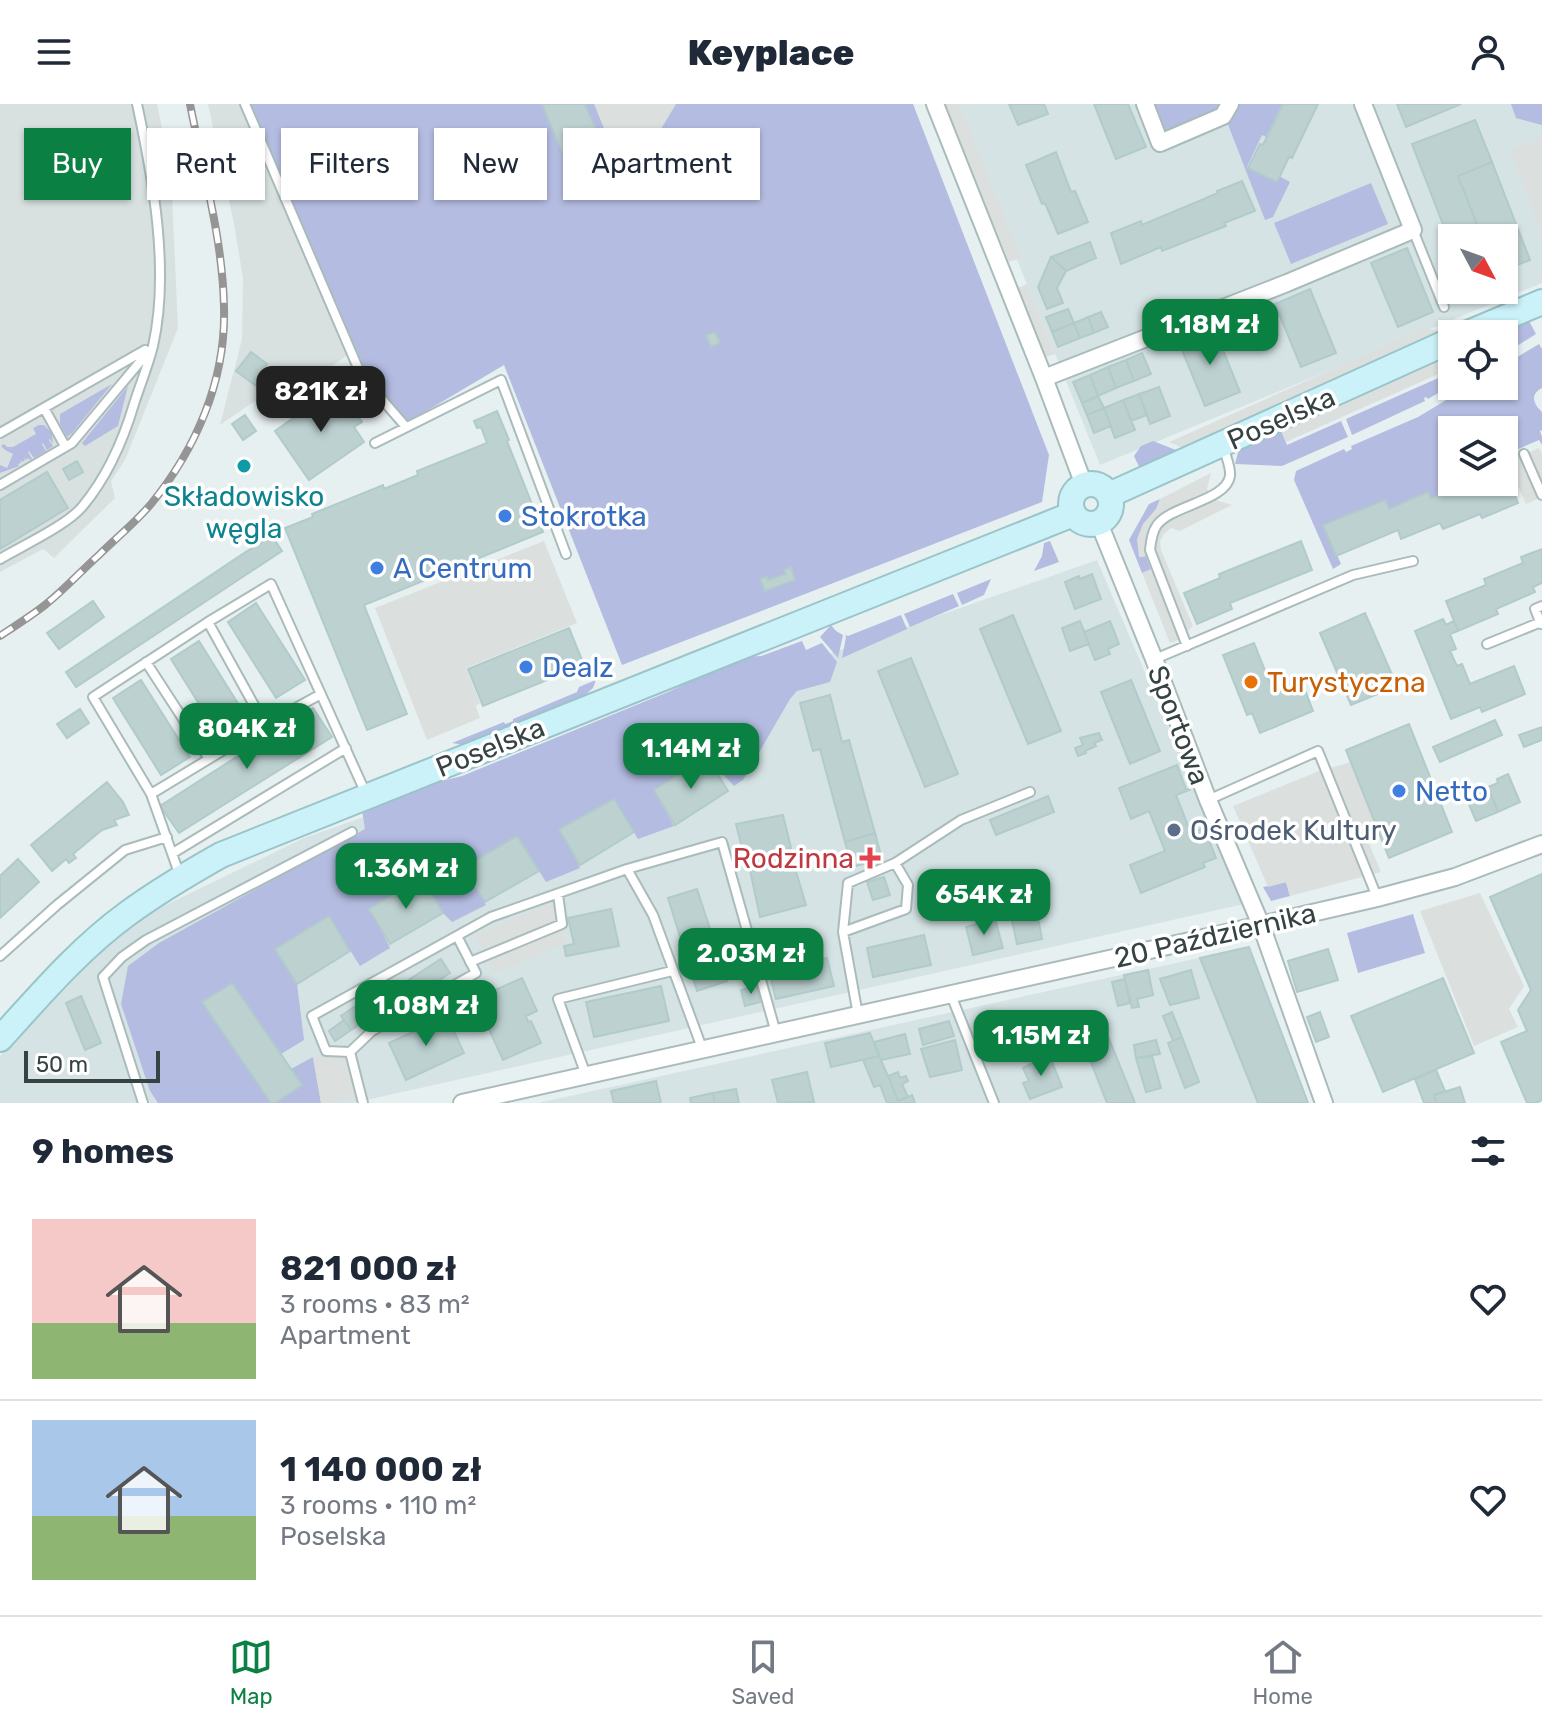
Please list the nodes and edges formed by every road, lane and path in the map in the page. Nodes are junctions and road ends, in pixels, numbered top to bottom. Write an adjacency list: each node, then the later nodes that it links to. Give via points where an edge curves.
1 (137, 104): 11 (lane, via 159,246)
2 (245, 104): 15 (lane, via 361,375)
3 (935, 104): 13 (street)
4 (1145, 104): 5 (street, via 1160,143 1223,116)
5 (1230, 104)
6 (1363, 104): 7 (street)
7 (1413, 230): 9 (lane); 13 (street)
8 (1542, 302): 10 (street)
9 (1444, 307)
10 (1499, 320)
11 (153, 346): 14 (lane); 19 (lane); 28 (lane, via 123,440 82,507)
12 (1438, 346): 18 (street, Poselska)
13 (1044, 378): 22 (street)
14 (44, 408): 16 (lane); 19 (lane)
15 (406, 427): 17 (lane); 27 (lane, via 501,380)
16 (0, 433)
17 (375, 443)
18 (1222, 445): 23 (street, Poselska); 34 (lane, via 1230,480 1220,491 1167,516 1152,535 1150,550)
19 (65, 446): 21 (lane)
20 (1524, 454): 24 (lane)
21 (0, 485)
22 (1084, 485): 23 (street, via 1098,485); 25 (street, via 1072,497)
23 (1109, 495): 26 (street, via 1110,511)
24 (1542, 495)
25 (1073, 514): 26 (street, via 1084,524); 43 (street, Poselska)
26 (1099, 523): 35 (street, Sportowa)
27 (566, 554)
28 (0, 559)
29 (1413, 561): 34 (lane, via 1353,575)
30 (1542, 606): 32 (lane, via 1535,609)
31 (208, 622): 36 (lane); 37 (lane, via 271,584); 38 (lane)
32 (1541, 623): 33 (lane)
33 (1487, 644)
34 (1187, 646): 35 (lane)
35 (1154, 659): 44 (street, Sportowa)
36 (146, 662): 40 (lane); 42 (lane, via 93,697)
37 (321, 694): 38 (lane); 39 (lane)
38 (265, 725): 40 (lane)
39 (346, 748): 43 (lane); 48 (lane)
40 (209, 759): 42 (lane)
41 (1030, 792): 49 (lane, via 961,820)
42 (151, 794): 46 (lane)
43 (367, 797): 51 (street, Poselska, via 221,855)
44 (1208, 800): 53 (lane, via 1318,751); 54 (street, Sportowa)
45 (352, 832): 70 (lane, via 146,940 103,977)
46 (167, 837): 48 (lane); 57 (lane, via 125,850)
47 (1542, 844): 53 (street, 20 Października, via 1455,877)
48 (173, 853): 51 (lane)
49 (895, 863): 55 (lane, via 848,883); 55 (lane, via 908,885 906,909)
50 (627, 869): 52 (lane); 59 (lane, via 653,915); 64 (lane, via 722,842)
51 (181, 878): 65 (street, Poselska, via 78,955)
52 (558, 894): 56 (lane, via 491,917); 58 (lane, via 562,924)
53 (1377, 898): 54 (street, 20 Października)
54 (1261, 925): 61 (street, 20 Października); 74 (street, Sportowa)
55 (843, 932): 63 (lane)
56 (457, 936): 58 (lane); 67 (lane, via 312,1016 326,1051)
57 (0, 956)
58 (470, 962): 60 (lane, via 476,973)
59 (672, 971): 66 (lane); 68 (lane, via 558,999)
60 (437, 995): 62 (lane); 67 (lane, via 372,1031)
61 (951, 995): 63 (street, 20 Października); 73 (lane)
62 (444, 1007)
63 (858, 1015): 64 (street, 20 Października)
64 (776, 1033): 66 (street, 20 Października)
65 (0, 1039)
66 (702, 1048): 68 (street, 20 Października)
67 (350, 1052): 71 (lane)
68 (586, 1075): 69 (street, 20 Października)
69 (520, 1097): 72 (street, 20 Października)
70 (143, 1103)
71 (363, 1103)
72 (462, 1103)
73 (994, 1103)
74 (1324, 1103)

